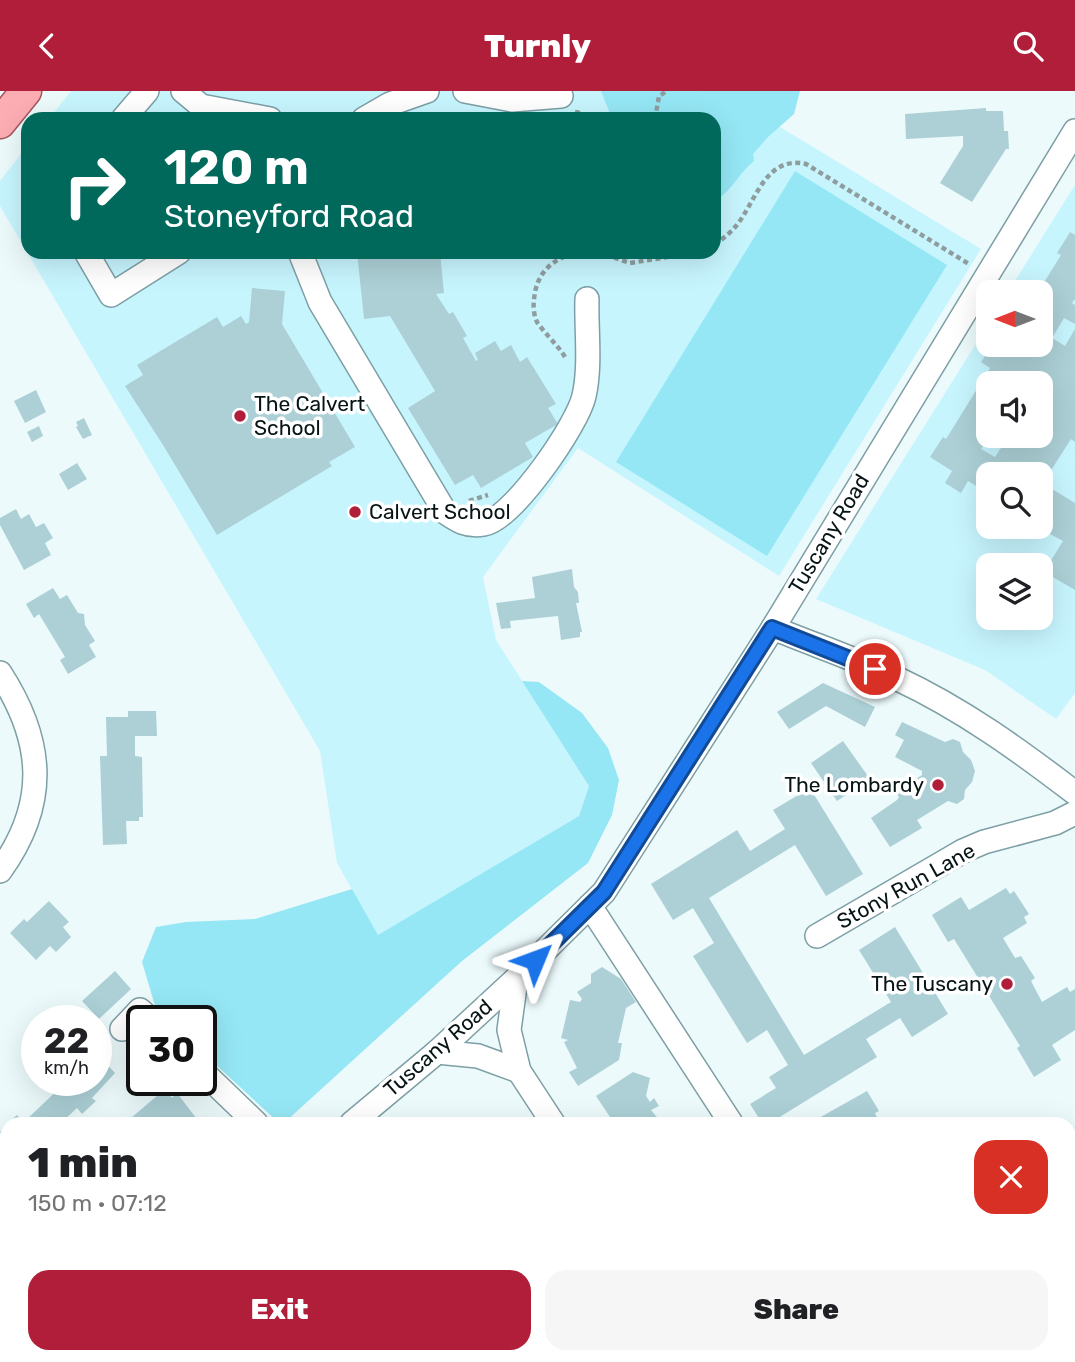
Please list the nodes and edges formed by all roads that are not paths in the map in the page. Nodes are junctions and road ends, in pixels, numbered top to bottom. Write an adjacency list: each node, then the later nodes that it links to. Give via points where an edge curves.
1 (26, 91): 10 (main road)
2 (147, 91): 7 (street)
3 (183, 91): 8 (street)
4 (427, 91): 9 (street)
5 (465, 91): 6 (street, via 512,100)
6 (561, 96)
7 (129, 112)
8 (205, 112)
9 (376, 112)
10 (0, 123)
11 (1075, 131): 16 (street, Tuscany Road)
12 (90, 259): 13 (street, via 111,295)
13 (168, 259)
14 (303, 259): 15 (street, via 320,302 445,512 462,524 485,524 509,510 578,413 586,381)
15 (587, 299)
16 (772, 628): 18 (street, via 897,678 956,709); 21 (street, Tuscany Road, via 604,892)
17 (0, 673): 20 (street, via 26,719 36,762 29,813)
18 (1075, 793)
19 (1075, 813): 22 (street, Stony Run Lane, via 963,851)
20 (0, 871)
21 (590, 906): 23 (street, Tuscany Road); 32 (street)
22 (817, 936)
23 (516, 979): 26 (street, Tuscany Road); 27 (street, via 509,1030)
24 (126, 1025): 25 (street)
25 (122, 1029)
26 (437, 1052): 27 (street, via 478,1056); 30 (street, Tuscany Road)
27 (519, 1071): 31 (street)
28 (217, 1085): 29 (street)
29 (250, 1117)
30 (359, 1117)
31 (549, 1117)
32 (727, 1117)

